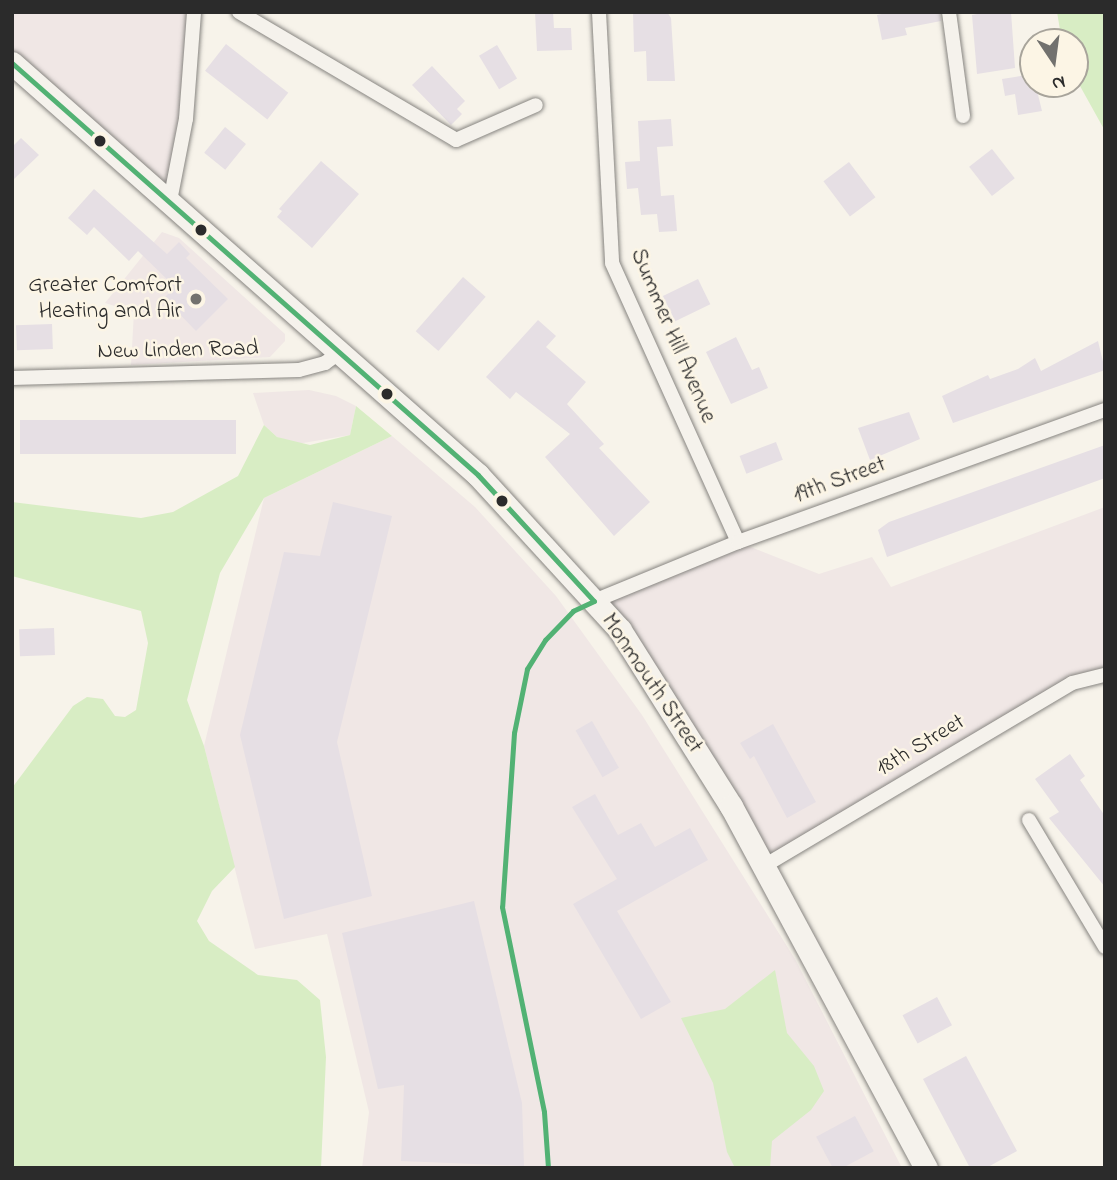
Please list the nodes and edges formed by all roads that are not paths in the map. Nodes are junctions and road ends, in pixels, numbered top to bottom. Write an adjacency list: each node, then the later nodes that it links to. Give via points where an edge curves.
1 (194, 12): 8 (street, via 186,119)
2 (239, 12): 6 (street, via 456,140)
3 (600, 12): 12 (street, Summer Hill Avenue, via 612,264)
4 (949, 12): 7 (street)
5 (12, 63): 8 (main road, Monmouth Street)
6 (536, 105)
7 (963, 116)
8 (170, 201): 9 (main road, Monmouth Street)
9 (340, 352): 10 (street, New Linden Road, via 325,363 264,373); 13 (main road, Monmouth Street, via 478,475)
10 (12, 378)
11 (1105, 410): 12 (street, 19th Street)
12 (738, 542): 13 (street, 19th Street)
13 (594, 601): 16 (main road, Monmouth Street, via 631,647)
14 (1105, 675): 16 (street, 18th Street, via 1072,683)
15 (1030, 820): 17 (street)
16 (764, 866): 18 (main road, Monmouth Street)
17 (1105, 947)
18 (897, 1110): 19 (main road, Monmouth Street); 20 (main road, via 920,1124)
19 (926, 1168)
20 (944, 1168)

